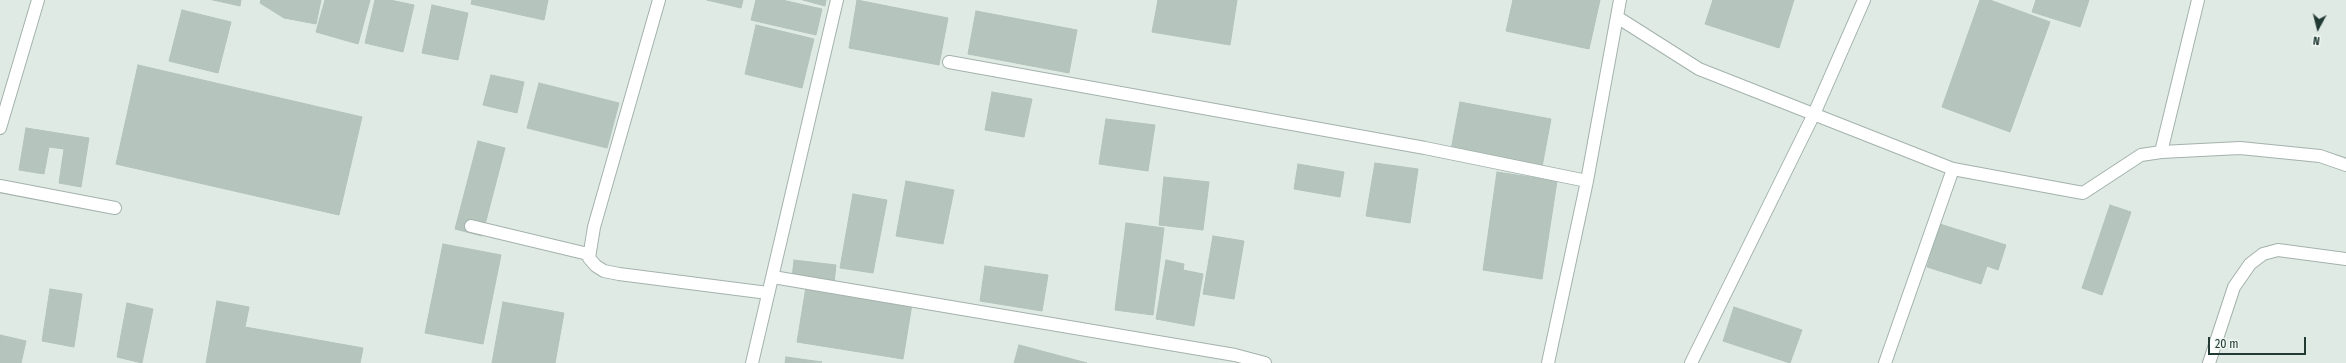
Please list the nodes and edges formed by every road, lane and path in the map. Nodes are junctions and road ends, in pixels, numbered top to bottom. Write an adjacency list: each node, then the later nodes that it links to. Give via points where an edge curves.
1 (38, 0): 10 (street)
2 (659, 0): 18 (street)
3 (837, 0): 20 (street)
4 (1620, 0): 7 (street)
5 (1864, 0): 9 (street)
6 (2198, 0): 11 (street)
7 (1617, 17): 9 (street, via 1699,69); 14 (street)
8 (949, 62): 14 (street, via 1425,148)
9 (1814, 114): 13 (street); 26 (street)
10 (0, 128)
11 (2161, 152): 12 (street, via 2240,148 2320,156); 13 (street, via 2141,155 2083,193)
12 (2346, 165)
13 (1953, 169): 27 (street)
14 (1587, 181): 25 (street)
15 (0, 186): 16 (street)
16 (115, 208)
17 (471, 226): 18 (street)
18 (588, 254): 21 (street, via 596,266 604,271)
19 (2346, 259): 28 (street, via 2278,250 2263,254 2250,264 2234,287)
20 (773, 277): 21 (street); 22 (street)
21 (768, 293): 23 (street)
22 (1234, 359): 24 (street)
23 (752, 363)
24 (1265, 363)
25 (1548, 363)
26 (1691, 363)
27 (1885, 363)
28 (2209, 363)

